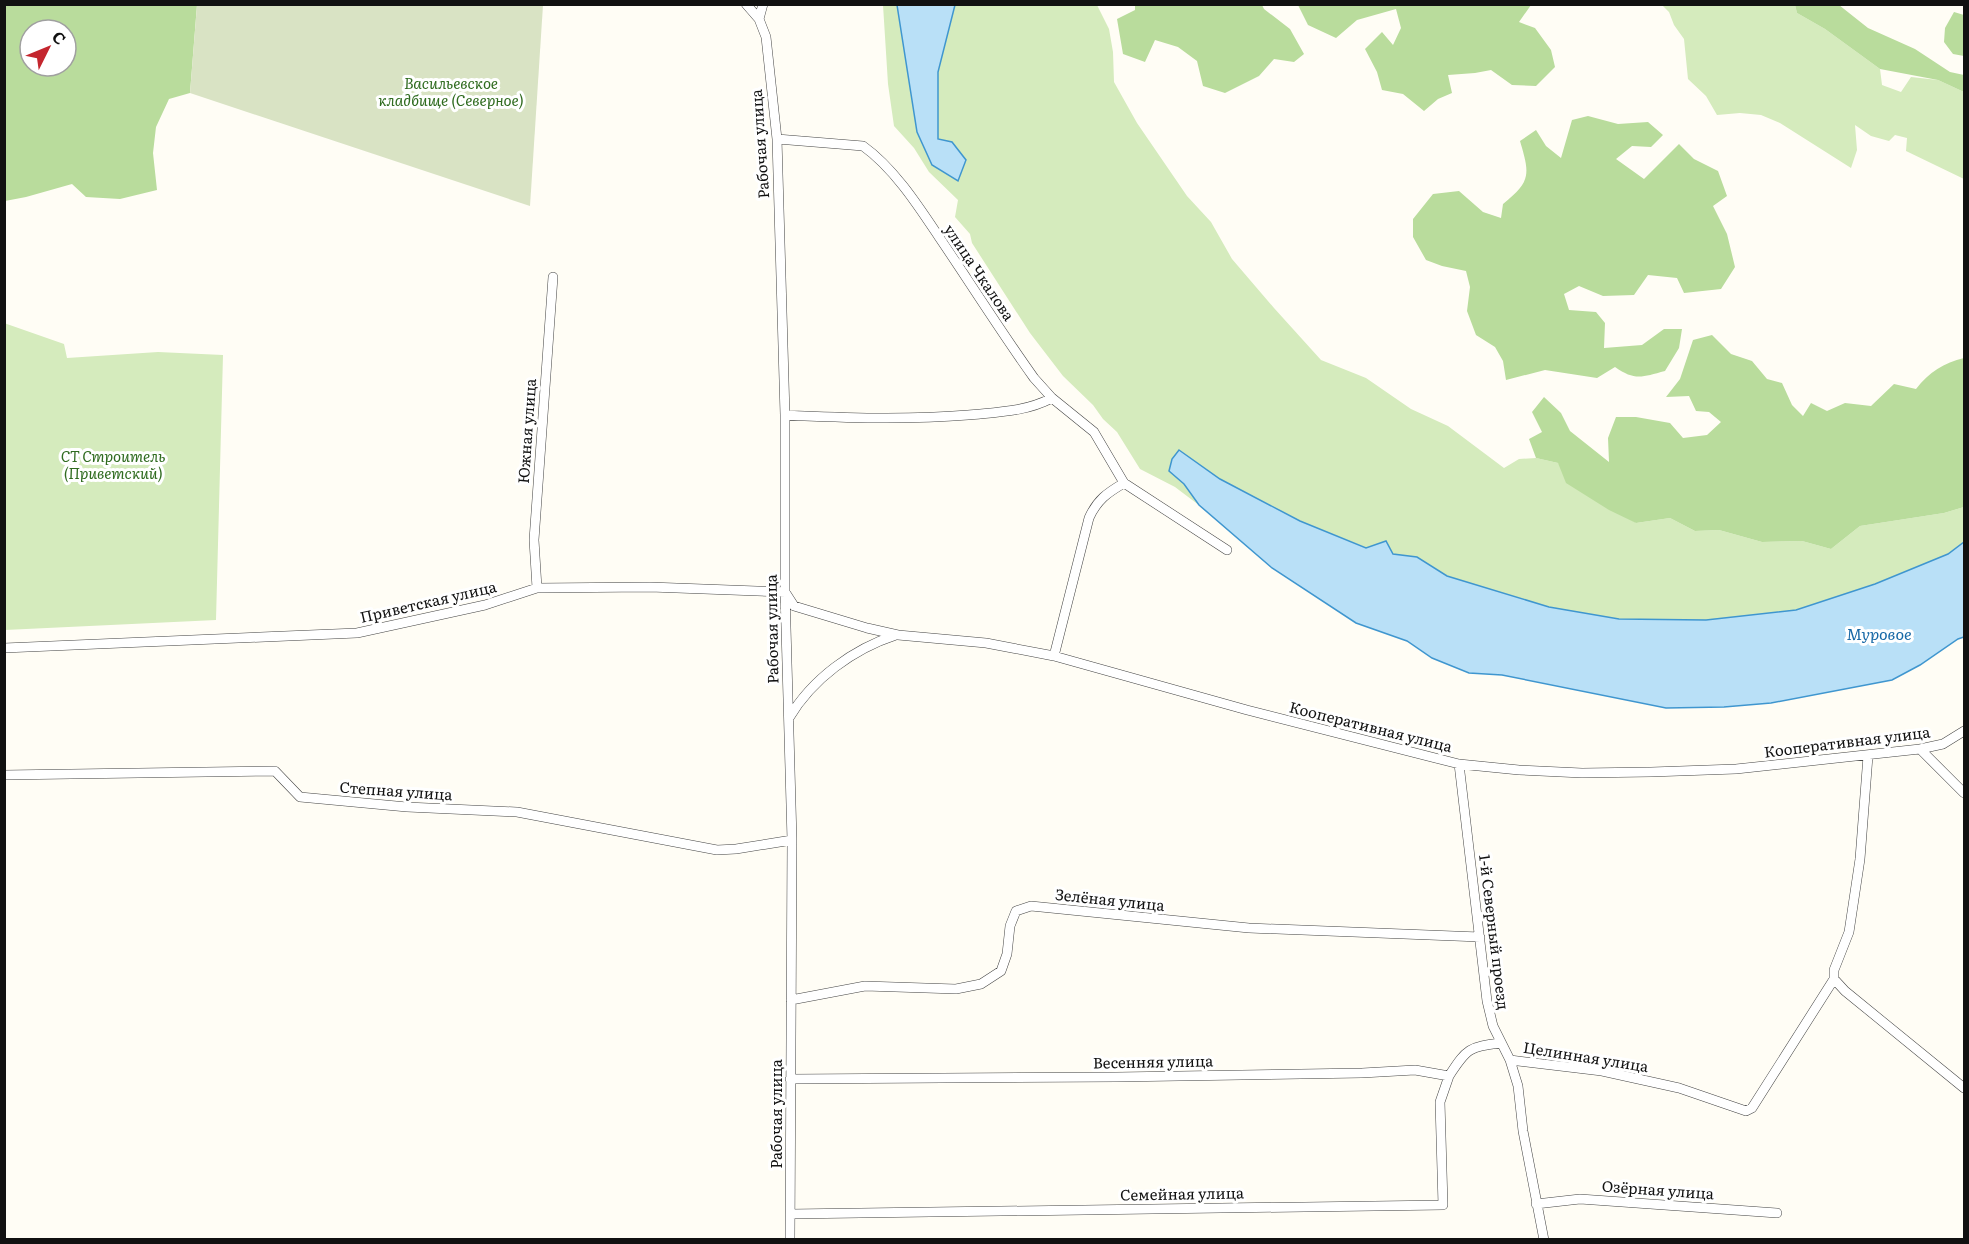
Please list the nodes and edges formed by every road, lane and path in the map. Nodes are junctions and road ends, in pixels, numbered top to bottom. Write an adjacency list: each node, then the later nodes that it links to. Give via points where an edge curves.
1 (746, 4): 3 (street, Рабочая улица)
2 (763, 4): 3 (street)
3 (759, 19): 4 (street, Рабочая улица, via 766,38)
4 (777, 140): 6 (street, улица Чкалова, via 863,147 882,162 921,210 1024,364); 7 (street, Рабочая улица)
5 (553, 277): 10 (street, Южная улица, via 534,540)
6 (1052, 398): 7 (street, via 1034,408 934,417); 8 (street, улица Чкалова, via 1094,432)
7 (785, 415): 11 (street, Рабочая улица)
8 (1124, 483): 9 (street, улица Чкалова); 14 (street, via 1105,494 1089,518)
9 (1227, 550)
10 (537, 588): 11 (street, Приветская улица); 13 (street, Приветская улица, via 485,605 357,633)
11 (785, 592): 12 (street, Кооперативная улица, via 794,606); 15 (street, Рабочая улица)
12 (898, 634): 14 (street, Кооперативная улица, via 986,643); 15 (street, via 860,651 818,681 800,699)
13 (4, 648)
14 (1054, 656): 19 (street, Кооперативная улица)
15 (789, 718): 22 (street, Рабочая улица)
16 (1965, 731): 17 (street, Кооперативная улица, via 1943,744)
17 (1920, 750): 18 (street, Кооперативная улица); 21 (street)
18 (1868, 756): 19 (street, Кооперативная улица, via 1737,769 1651,772 1582,773); 24 (street, Целинная улица, via 1850,932)
19 (1459, 764): 23 (street, 1-й Северный проезд)
20 (4, 775): 22 (street, Степная улица, via 275,771 300,797 517,812 717,850)
21 (1965, 793)
22 (792, 840): 25 (street, Рабочая улица)
23 (1480, 937): 25 (street, Зелёная улица, via 1249,928 1031,906 1016,911 1001,971 981,984 956,988 865,986); 26 (street, 1-й Северный проезд, via 1487,1001)
24 (1834, 979): 27 (street, Целинная улица, via 1752,1108 1746,1111 1679,1088 1602,1071); 30 (street)
25 (791, 1000): 29 (street, Рабочая улица)
26 (1501, 1043): 27 (street, 1-й Северный проезд); 28 (street, via 1473,1047)
27 (1510, 1060): 31 (street, 1-й Северный проезд, via 1518,1086)
28 (1449, 1076): 29 (street, Весенняя улица, via 1415,1070); 33 (street, Семейная улица, via 1440,1102 1443,1205)
29 (790, 1079): 33 (street, Рабочая улица)
30 (1965, 1088)
31 (1536, 1204): 32 (street, Озёрная улица, via 1580,1199); 35 (street, 1-й Северный проезд)
32 (1777, 1213)
33 (790, 1214): 34 (street, Рабочая улица)
34 (790, 1239)
35 (1544, 1239)

